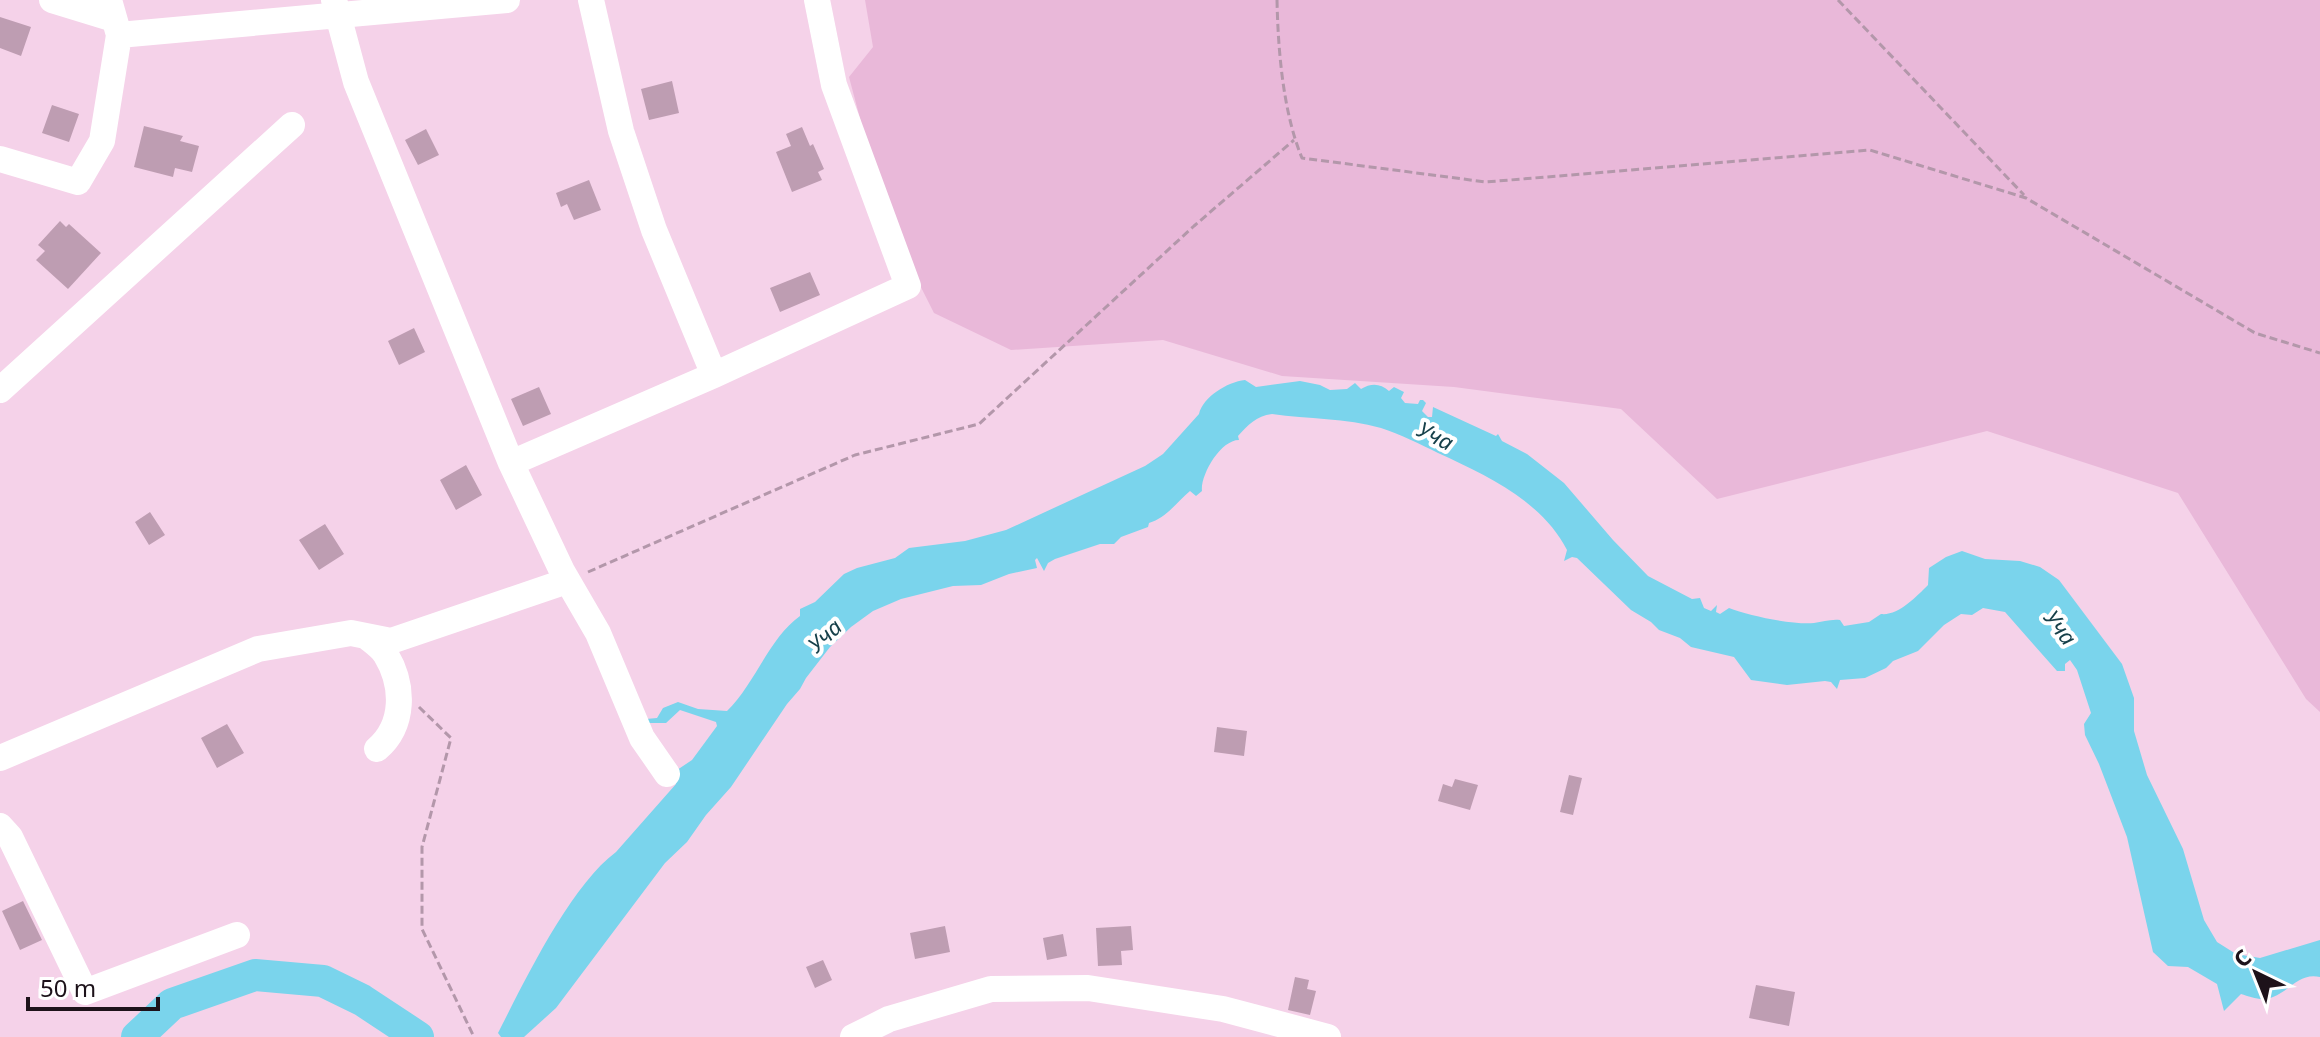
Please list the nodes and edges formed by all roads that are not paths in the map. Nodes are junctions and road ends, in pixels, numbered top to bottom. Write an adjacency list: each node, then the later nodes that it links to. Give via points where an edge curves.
1 (52, 0): 6 (street)
2 (507, 0): 5 (street)
3 (591, 0): 9 (street, via 621,131 654,230)
4 (817, 0): 9 (street, via 834,85 908,286)
5 (336, 8): 6 (street); 11 (street, via 356,82)
6 (114, 18): 8 (street, via 102,141 78,182)
7 (292, 125): 10 (street)
8 (0, 159)
9 (714, 375): 11 (street)
10 (0, 390)
11 (511, 463): 12 (street)
12 (567, 581): 13 (street, via 391,641); 16 (street, via 598,633 642,738)
13 (367, 637): 14 (street, via 385,653 399,688 398,716 390,738); 15 (street, via 351,633 258,649)
14 (377, 749)
15 (0, 758)
16 (667, 774)
17 (0, 826): 18 (street, via 85,992)
18 (237, 935)
19 (853, 1037): 20 (street, via 889,1019 991,989 1088,988 1223,1009)
20 (1328, 1037)

